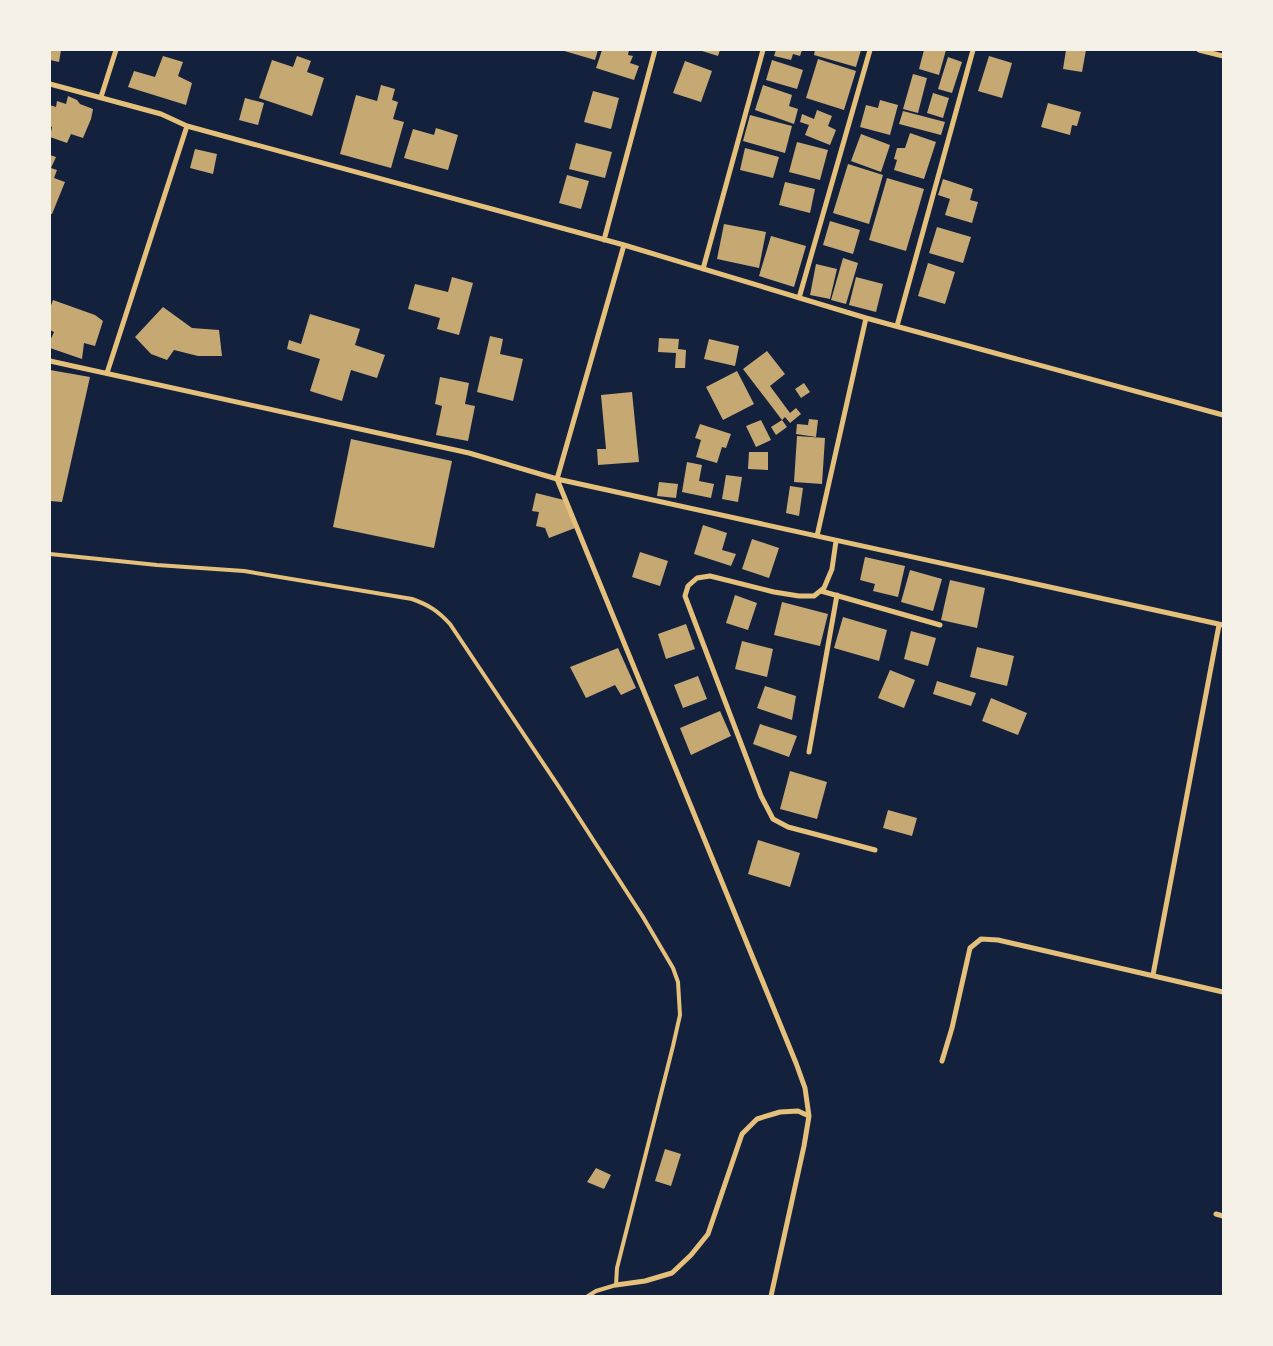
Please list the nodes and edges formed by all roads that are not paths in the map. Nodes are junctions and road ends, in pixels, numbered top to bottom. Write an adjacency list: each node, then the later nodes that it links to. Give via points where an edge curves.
1 (116, 50): 9 (street)
2 (655, 50): 11 (street)
3 (763, 50): 13 (street)
4 (870, 50): 14 (street)
5 (973, 50): 16 (street)
6 (1199, 50): 7 (street)
7 (1223, 56)
8 (50, 84): 9 (street)
9 (101, 97): 10 (street, via 161,114)
10 (187, 126): 11 (street); 18 (street)
11 (604, 240): 12 (street)
12 (624, 246): 13 (street); 20 (street)
13 (702, 269): 14 (street)
14 (799, 298): 15 (street)
15 (866, 318): 16 (street); 21 (street)
16 (897, 326): 19 (street)
17 (50, 361): 18 (street)
18 (107, 373): 20 (street, via 468,454)
19 (1223, 415)
20 (557, 479): 21 (street); 33 (street, via 796,1062 805,1088)
21 (817, 536): 22 (street)
22 (836, 541): 24 (street, via 832,569); 27 (street)
23 (50, 554): 36 (lane, via 244,571 412,599 439,612 450,624 638,909 678,982 680,1015 617,1268)
24 (821, 591): 25 (street); 29 (street, via 814,596 799,596 710,576 697,578 688,586 685,596 761,796 773,818 788,827)
25 (837, 595): 26 (street); 28 (street)
26 (940, 624)
27 (1221, 625): 30 (street)
28 (809, 752)
29 (875, 850)
30 (1153, 975): 31 (street); 32 (street, via 998,940 981,939 970,948)
31 (1223, 992)
32 (942, 1061)
33 (809, 1116): 36 (street, via 798,1111 780,1112 757,1119 742,1134 708,1234 691,1255 672,1273); 38 (street)
34 (1216, 1214): 35 (street)
35 (1223, 1216)
36 (616, 1286): 37 (lane)
37 (588, 1296)
38 (771, 1296)

